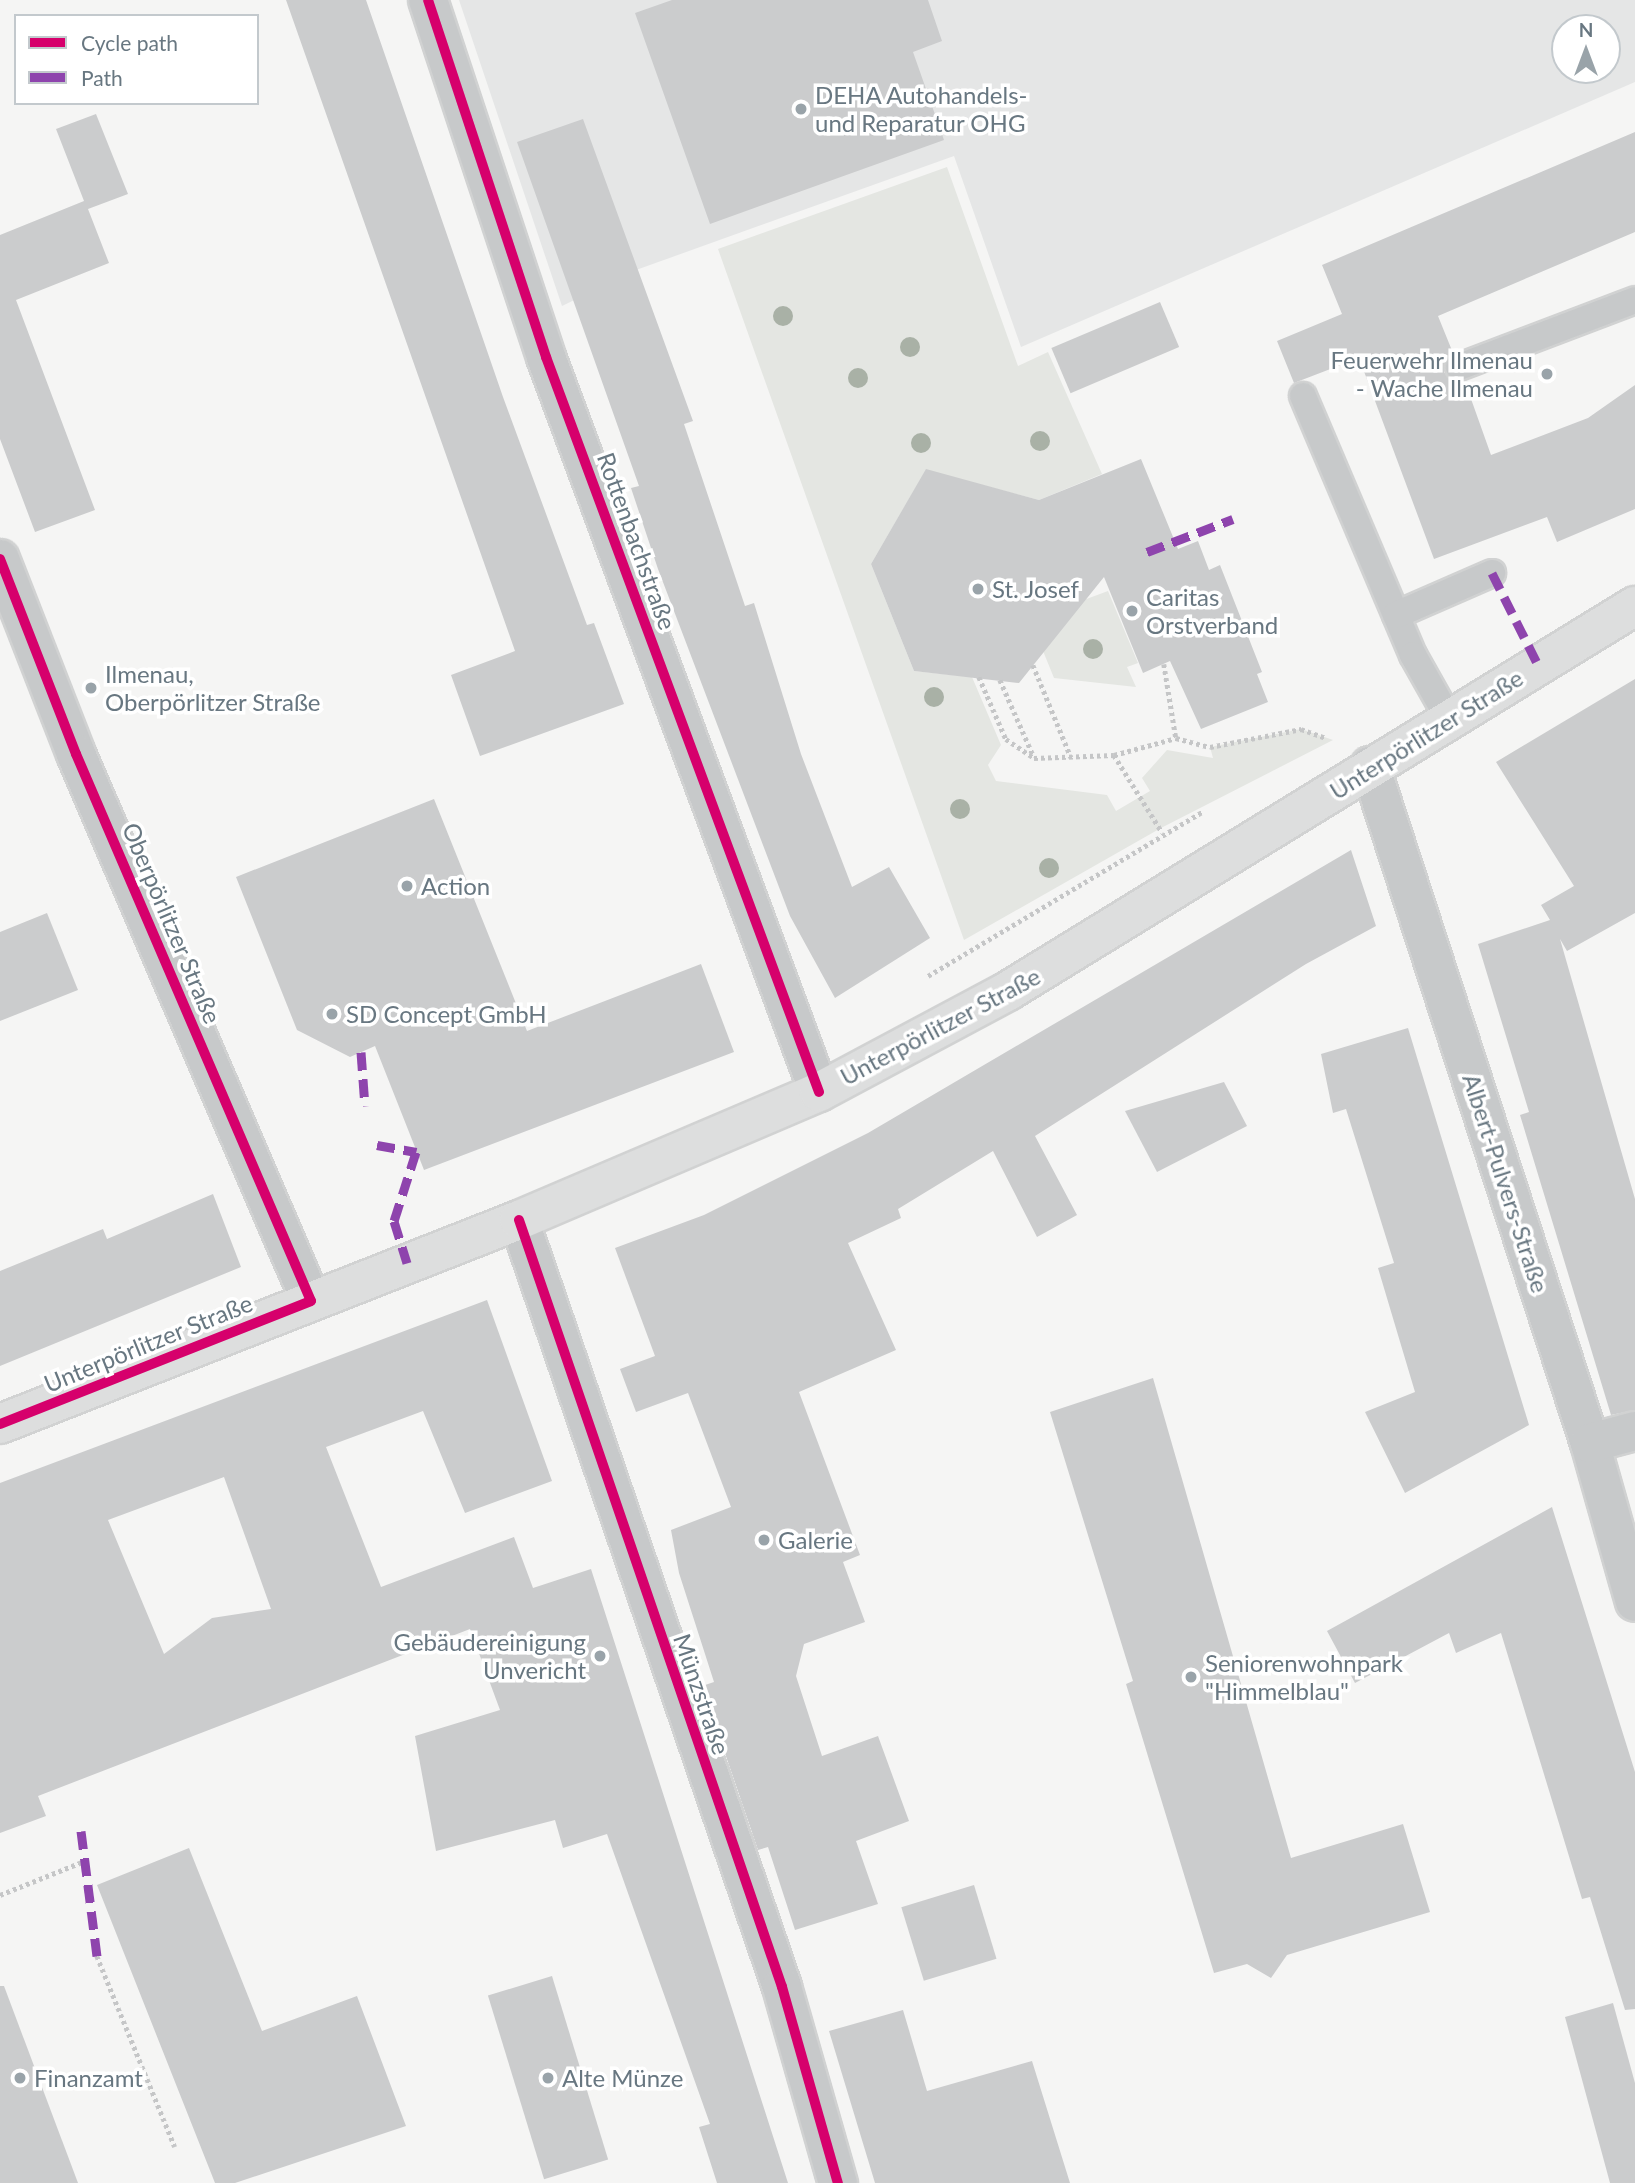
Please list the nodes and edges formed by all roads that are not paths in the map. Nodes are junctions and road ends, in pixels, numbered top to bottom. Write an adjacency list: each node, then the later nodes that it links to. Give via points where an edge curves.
1 (428, 0): 11 (street, Rottenbachstraße, via 546,357)
2 (1635, 300): 3 (lane)
3 (1459, 367)
4 (1303, 396): 8 (lane)
5 (0, 559): 13 (street, Oberpörlitzer Straße, via 76,754)
6 (1492, 573): 8 (lane)
7 (1635, 606): 9 (main road, Unterpörlitzer Straße)
8 (1396, 615): 9 (lane)
9 (1449, 719): 10 (main road, Unterpörlitzer Straße)
10 (1370, 766): 11 (main road, Unterpörlitzer Straße, via 1198,878 1008,991); 16 (street, Albert-Pulvers-Straße)
11 (819, 1092): 12 (main road, Unterpörlitzer Straße)
12 (519, 1220): 13 (main road, Unterpörlitzer Straße); 18 (street, Münzstraße, via 782,1987)
13 (311, 1301): 14 (main road, Unterpörlitzer Straße)
14 (0, 1424)
15 (1635, 1431): 16 (street)
16 (1590, 1443): 17 (street, Albert-Pulvers-Straße)
17 (1635, 1602)
18 (838, 2183)

